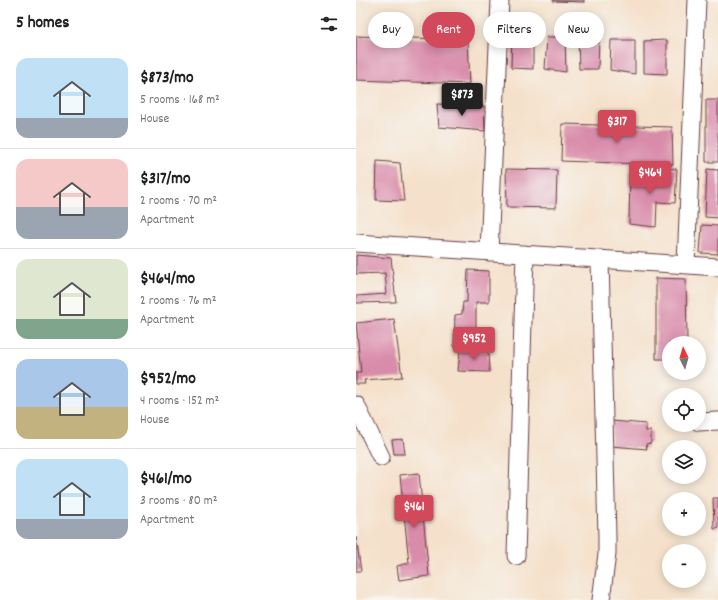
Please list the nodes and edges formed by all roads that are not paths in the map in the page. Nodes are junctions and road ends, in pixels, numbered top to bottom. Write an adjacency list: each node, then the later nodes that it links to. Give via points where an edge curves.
1 (500, 0): 4 (street)
2 (697, 0): 7 (street)
3 (356, 243): 4 (street)
4 (489, 252): 5 (street)
5 (526, 254): 6 (street); 13 (street)
6 (600, 260): 7 (street); 14 (street, via 607,537)
7 (686, 265): 8 (street)
8 (718, 268)
9 (356, 405): 12 (street)
10 (718, 421): 11 (street)
11 (706, 422)
12 (381, 457)
13 (516, 556)
14 (601, 600)

